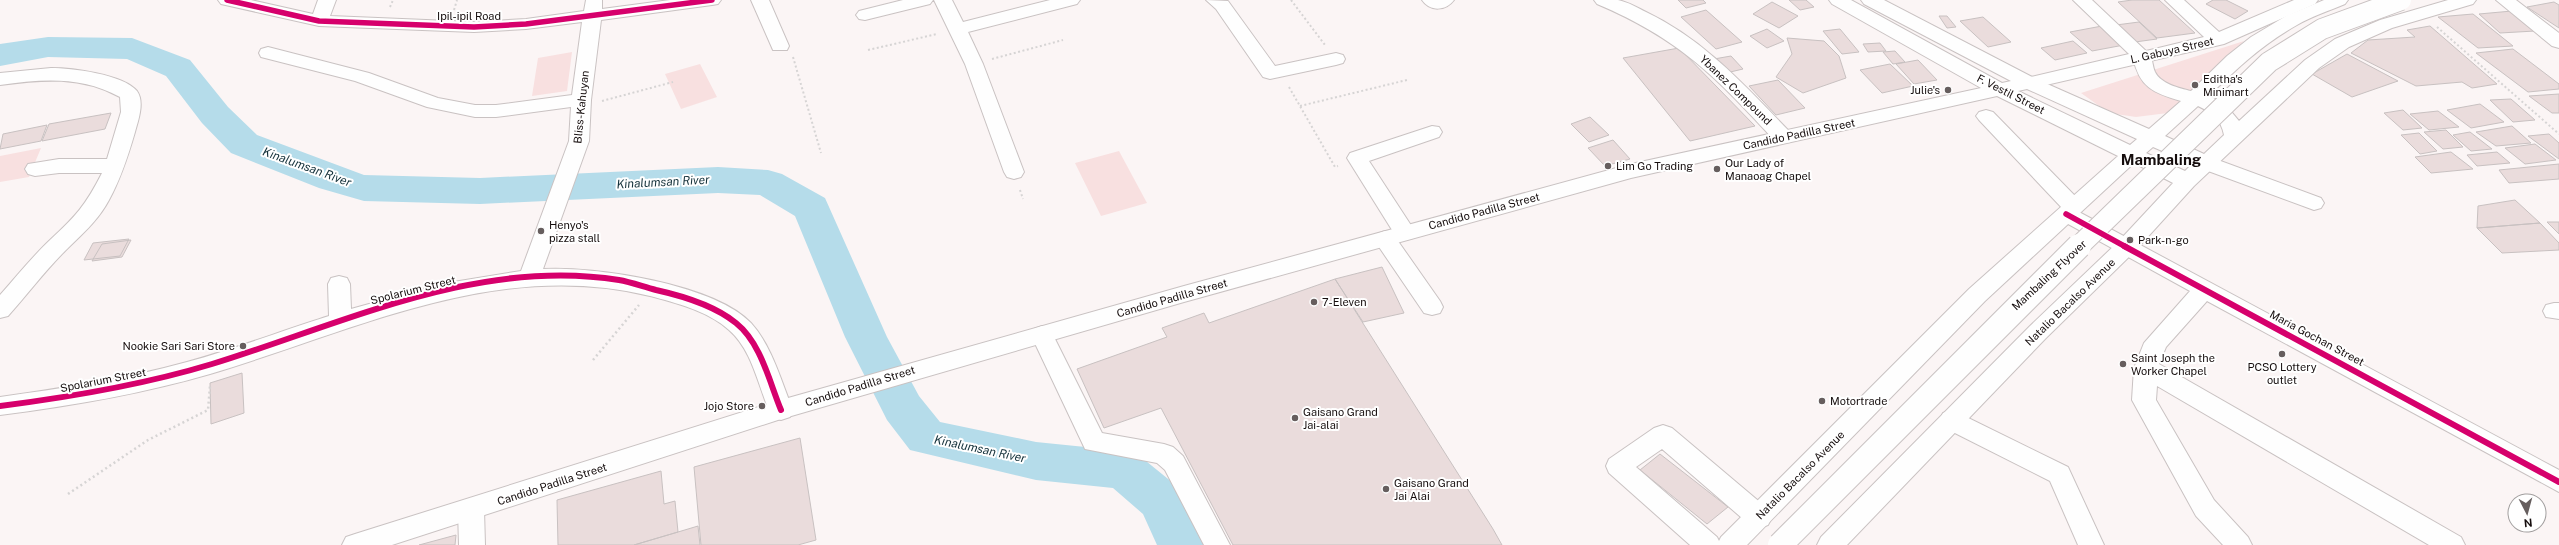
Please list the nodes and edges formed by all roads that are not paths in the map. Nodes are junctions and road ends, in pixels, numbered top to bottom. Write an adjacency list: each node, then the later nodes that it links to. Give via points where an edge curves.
1 (227, 0): 23 (main road, Ipil-ipil Road, via 296,18)
2 (327, 0): 23 (main road)
3 (712, 0): 21 (main road, Ipil-ipil Road)
4 (760, 0): 27 (main road)
5 (924, 0): 22 (main road)
6 (942, 0): 24 (main road)
7 (1071, 0): 24 (main road)
8 (1215, 0): 30 (main road, via 1222,5 1270,72)
9 (1431, 0): 10 (main road, via 1439,4)
10 (1445, 0)
11 (1603, 0): 38 (main road, Ybanez Compound, via 1682,40 1714,66)
12 (1838, 0): 33 (main road, F. Vestil Street)
13 (1870, 0): 32 (main road, F. Vestil Street)
14 (2082, 0): 29 (main road)
15 (2174, 0): 25 (main road)
16 (2309, 0): 25 (main road, L. Gabuya Street)
17 (2339, 0): 34 (main road, Natalio Bacalso Avenue, via 2292,20 2258,41 2234,60)
18 (2401, 0): 71 (main road, Mambaling Flyover, bridge, via 2322,29 2269,62 2013,310)
19 (2467, 0): 39 (main road, Natalio Bacalso Avenue, via 2420,13 2342,43 2312,64)
20 (2505, 0): 26 (main road)
21 (593, 8): 23 (main road, Ipil-ipil Road, via 499,26); 35 (main road, Bliss-Kahuyan)
22 (865, 15)
23 (319, 21)
24 (957, 29): 45 (main road, via 974,64)
25 (2217, 40): 29 (main road, L. Gabuya Street)
26 (2559, 42)
27 (780, 46)
28 (268, 53): 35 (main road, via 362,77 434,102 475,111)
29 (2142, 57): 32 (main road, L. Gabuya Street); 34 (main road, via 2145,72 2152,82 2171,93)
30 (1336, 59)
31 (0, 79): 43 (main road, via 39,73 78,74 109,82 129,94 131,112)
32 (2029, 83): 33 (main road, L. Gabuya Street); 40 (main road, F. Vestil Street)
33 (2000, 90): 38 (main road, Candido Padilla Street); 41 (main road, F. Vestil Street)
34 (2196, 99): 39 (main road, via 2219,109 2227,116); 40 (main road, Natalio Bacalso Avenue)
35 (582, 103): 51 (main road, Bliss-Kahuyan, via 579,141)
36 (1986, 116): 48 (main road, Maria Gochan Street)
37 (1432, 132): 49 (main road, via 1357,158)
38 (1783, 137): 49 (main road, Candido Padilla Street, via 1631,171)
39 (2235, 137): 42 (main road, Natalio Bacalso Avenue)
40 (2150, 138): 41 (main road, Natalio Bacalso Avenue); 42 (main road, F. Vestil Street)
41 (2133, 154): 46 (main road, F. Vestil Street); 48 (main road, Natalio Bacalso Avenue)
42 (2207, 163): 46 (main road, Natalio Bacalso Avenue); 47 (main road, F. Vestil Street)
43 (115, 166): 44 (main road, via 59,166); 55 (main road, via 99,200 74,232 57,246)
44 (35, 169)
45 (1014, 172)
46 (2187, 181): 50 (main road, Natalio Bacalso Avenue)
47 (2314, 203)
48 (2069, 210): 50 (main road, Maria Gochan Street); 64 (main road, Natalio Bacalso Avenue, via 1977,295)
49 (1395, 236): 54 (main road); 57 (main road, Candido Padilla Street)
50 (2126, 247): 53 (main road, Maria Gochan Street); 61 (main road, Natalio Bacalso Avenue)
51 (529, 278): 56 (main road, Spolarium Street, via 465,287); 60 (main road, Spolarium Street, via 585,276 654,287 706,306 737,324 756,348)
52 (339, 284): 56 (main road)
53 (2204, 290): 58 (main road, via 2156,343); 62 (main road, Maria Gochan Street, via 2446,417)
54 (1432, 307)
55 (0, 310)
56 (340, 319): 59 (main road, Spolarium Street, via 212,364 137,384 69,397)
57 (1042, 335): 60 (main road, Candido Padilla Street); 68 (main road, via 1094,442 1164,454 1174,463)
58 (2146, 368): 73 (main road, via 2144,400 2153,420 2205,508); 74 (main road)
59 (0, 406)
60 (781, 410): 63 (main road, Candido Padilla Street)
61 (1952, 420): 65 (main road, Natalio Bacalso Avenue); 72 (main road, via 2059,474)
62 (2559, 482)
63 (471, 510): 66 (main road, Candido Padilla Street); 67 (main road)
64 (1759, 517): 69 (main road, via 1663,435 1618,466); 70 (main road, Natalio Bacalso Avenue)
65 (1838, 543)
66 (355, 545)
67 (472, 545)
68 (1217, 545)
69 (1708, 545)
70 (1730, 545)
71 (1780, 545)
72 (2091, 545)
73 (2239, 545)
74 (2452, 545)

